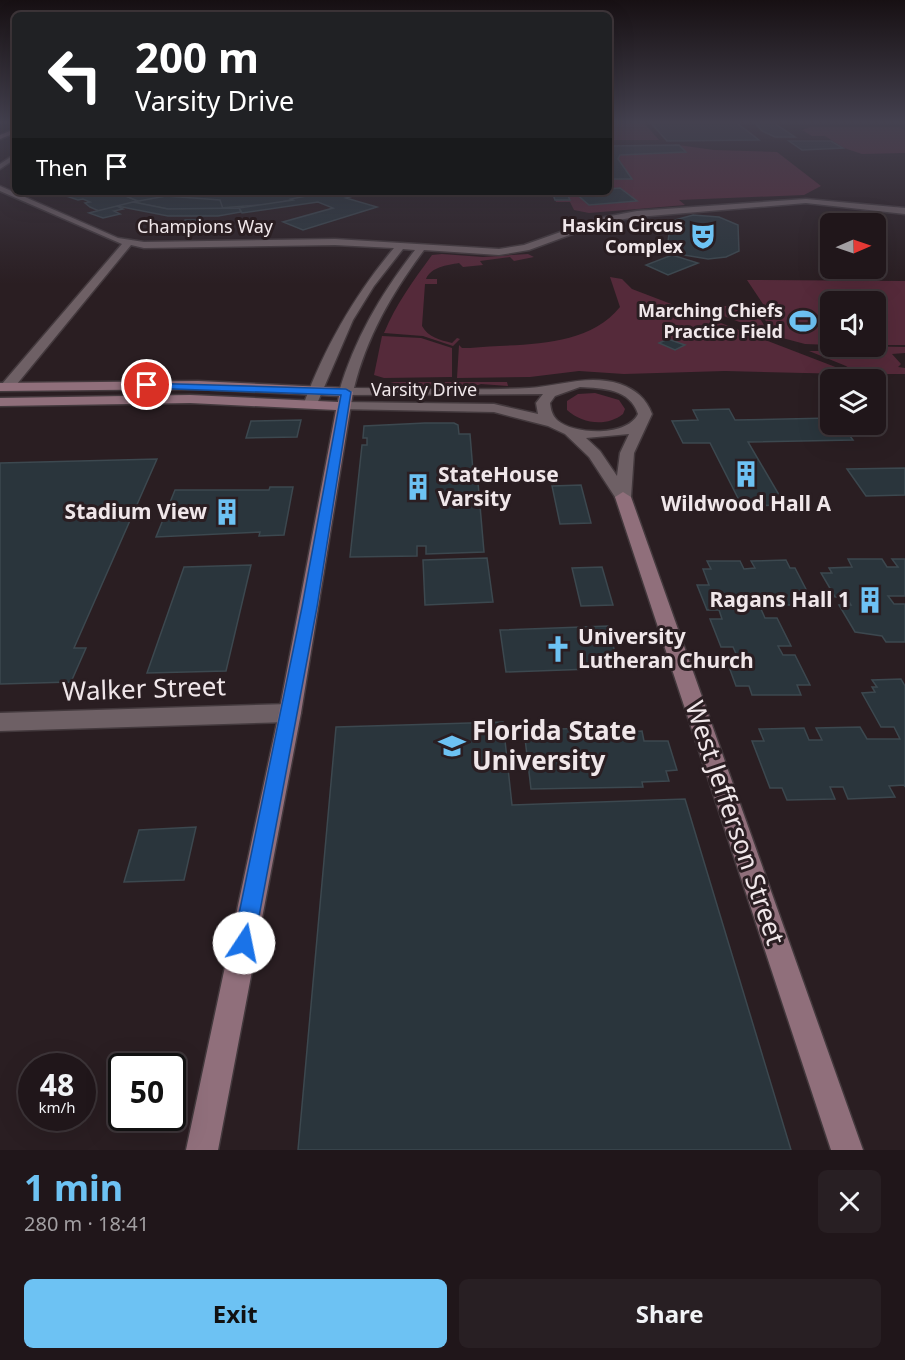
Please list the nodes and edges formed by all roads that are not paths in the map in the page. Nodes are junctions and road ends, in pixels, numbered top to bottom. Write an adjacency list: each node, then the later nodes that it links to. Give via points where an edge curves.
1 (16, 195): 3 (street, Champions Way)
2 (905, 211): 5 (street, Champions Way, via 817,201 777,202 624,216 513,250)
3 (128, 243): 4 (street, Champions Way, via 335,242); 6 (street)
4 (400, 247): 5 (street, Champions Way); 8 (street, via 351,311)
5 (421, 248): 9 (street, via 372,319)
6 (2, 389): 8 (main road, Varsity Drive, via 198,385)
7 (558, 389): 9 (street, Varsity Drive); 11 (street, Varsity Drive, via 584,383 622,390 642,404 645,414); 12 (street, via 545,399 543,408)
8 (313, 397): 9 (main road, Varsity Drive); 10 (main road, Varsity Drive)
9 (344, 399): 12 (street, Varsity Drive, via 506,410); 14 (main road)
10 (0, 402)
11 (640, 424): 12 (street, Varsity Drive, via 610,435 584,434); 13 (street, West Jefferson Street, via 627,453)
12 (561, 427): 13 (street, West Jefferson Street, via 596,454)
13 (623, 496): 17 (main road, West Jefferson Street)
14 (290, 713): 15 (street, Walker Street); 16 (main road)
15 (0, 722)
16 (202, 1150)
17 (847, 1150)

